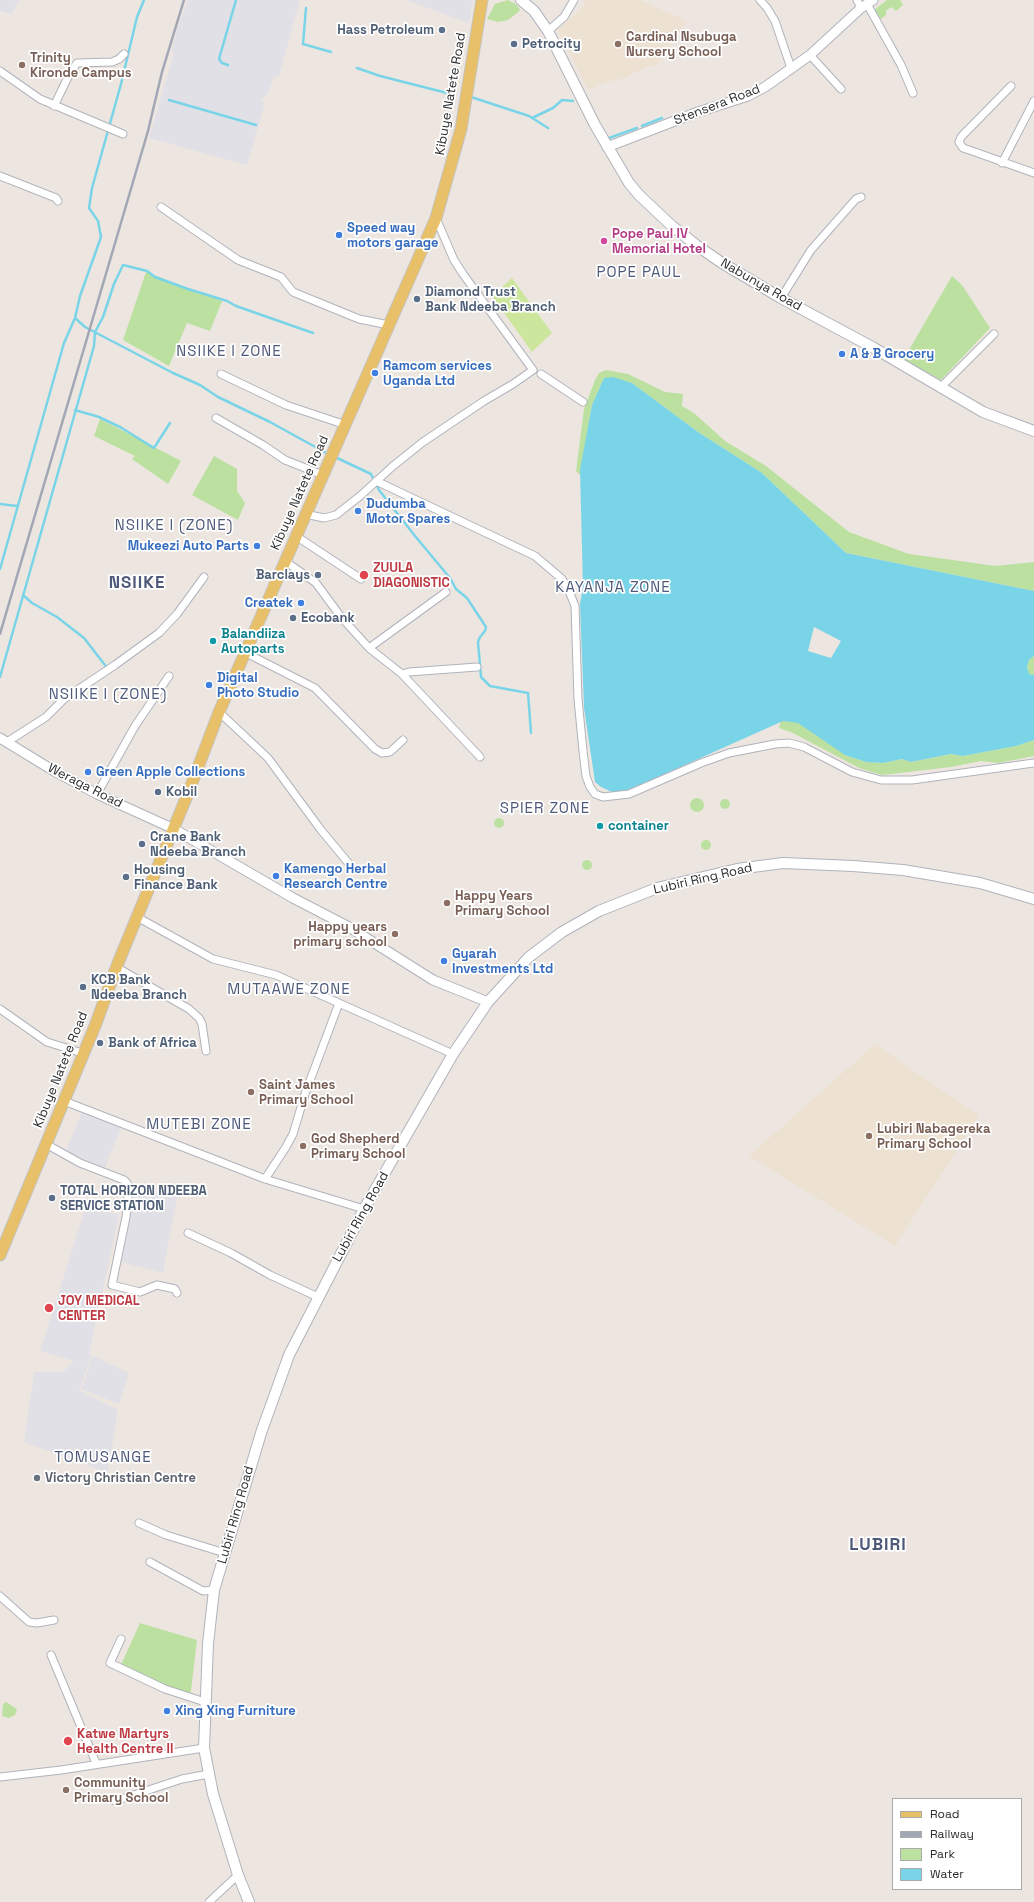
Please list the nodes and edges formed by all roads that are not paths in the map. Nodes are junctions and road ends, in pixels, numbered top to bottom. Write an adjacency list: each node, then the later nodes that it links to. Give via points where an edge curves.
1 (482, 0): 24 (main road, Kibuye Natete Road, via 461,129)
2 (521, 0): 6 (main road, Nabunya Road, via 534,11)
3 (574, 0): 6 (street, via 564,17)
4 (760, 0): 9 (street, via 775,21)
5 (865, 3): 8 (street, Stensera Road); 13 (street, via 901,64)
6 (548, 31): 17 (main road, Nabunya Road)
7 (124, 54): 15 (street, via 112,62 77,64)
8 (810, 55): 9 (street, Stensera Road); 12 (street)
9 (791, 68): 17 (street, Stensera Road, via 748,96)
10 (0, 71): 15 (street, via 37,98)
11 (1011, 86): 18 (street, via 959,142 963,148)
12 (841, 89)
13 (913, 93)
14 (1034, 101): 18 (street)
15 (54, 106): 16 (street)
16 (123, 134)
17 (607, 146): 25 (main road, Nabunya Road, via 634,190 672,226 722,263)
18 (1002, 163): 19 (street)
19 (1034, 173)
20 (0, 176): 22 (street)
21 (861, 197): 25 (street, via 856,199 811,250)
22 (58, 201)
23 (161, 207): 26 (street, via 238,260 281,277 293,292 359,318)
24 (436, 218): 26 (main road, Kibuye Natete Road); 36 (street, via 454,260 533,370 449,424 406,455)
25 (781, 298): 30 (main road, Nabunya Road)
26 (389, 325): 33 (main road, Kibuye Natete Road)
27 (994, 334): 30 (street)
28 (221, 374): 33 (street, via 286,405)
29 (541, 374): 31 (street)
30 (941, 387): 34 (main road, Nabunya Road, via 983,412)
31 (583, 402)
32 (216, 418): 35 (street, via 263,444 285,460)
33 (346, 425): 35 (main road, Kibuye Natete Road)
34 (1034, 431)
35 (323, 475): 37 (main road, Kibuye Natete Road)
36 (376, 481): 37 (street, via 336,515 324,518); 52 (street, via 535,556 553,569 566,585 575,606 578,699 586,776 595,794 603,797 629,794 729,753 788,743 804,747 852,772 881,780 912,780)
37 (305, 514): 38 (main road, Kibuye Natete Road)
38 (296, 536): 39 (main road, Kibuye Natete Road); 41 (street)
39 (285, 561): 43 (street, via 316,583 341,617); 44 (main road, Kibuye Natete Road)
40 (204, 577): 49 (street, via 177,614 159,633 64,699 46,717)
41 (361, 579)
42 (446, 592): 43 (street)
43 (369, 648): 46 (street)
44 (246, 653): 48 (main road, Kibuye Natete Road); 50 (street, via 315,688 375,749 382,753 390,752)
45 (477, 667): 46 (street)
46 (402, 674): 51 (street)
47 (169, 676): 53 (street, via 135,726)
48 (219, 712): 54 (main road, Kibuye Natete Road); 55 (street, via 268,758)
49 (3, 740): 53 (street, Weraga Road)
50 (403, 740)
51 (480, 757)
52 (1034, 762)
53 (97, 794): 54 (street, Weraga Road)
54 (174, 829): 57 (main road, Kibuye Natete Road); 59 (street, Weraga Road, via 348,927 433,980)
55 (350, 865)
56 (1034, 899): 59 (main road, Lubiri Ring Road, via 980,883 902,870 783,863 737,870 657,888 599,912 562,932 529,957)
57 (137, 917): 58 (main road, Kibuye Natete Road); 60 (street, via 213,959 276,975)
58 (116, 967): 62 (street, via 189,1009 199,1018); 63 (main road, Kibuye Natete Road, via 95,1026)
59 (488, 1002): 64 (main road, Lubiri Ring Road)
60 (339, 1003): 64 (street); 67 (street, via 293,1134)
61 (0, 1009): 63 (street, via 47,1042)
62 (206, 1051)
63 (82, 1053): 65 (main road, Kibuye Natete Road)
64 (453, 1054): 68 (main road, Lubiri Ring Road)
65 (64, 1101): 66 (main road, Kibuye Natete Road); 67 (street)
66 (46, 1144): 70 (main road, Kibuye Natete Road); 71 (street, via 80,1163 127,1183 129,1188 126,1217 112,1285 140,1292 157,1285)
67 (265, 1179): 68 (street)
68 (364, 1209): 72 (main road, Lubiri Ring Road)
69 (188, 1233): 72 (street, via 270,1275)
70 (0, 1255)
71 (177, 1292)
72 (318, 1296): 74 (main road, Lubiri Ring Road, via 289,1355 267,1416)
73 (139, 1523): 74 (street, via 166,1535)
74 (225, 1553): 76 (main road, Lubiri Ring Road)
75 (150, 1562): 76 (street, via 203,1591)
76 (214, 1590): 81 (main road, Lubiri Ring Road)
77 (0, 1596): 78 (street, via 29,1622)
78 (54, 1620)
79 (122, 1639): 81 (street, via 110,1663 165,1689)
80 (51, 1655): 83 (street)
81 (205, 1702): 82 (main road, Lubiri Ring Road)
82 (204, 1748): 83 (street); 84 (main road, Lubiri Ring Road)
83 (96, 1763): 85 (street)
84 (209, 1774): 86 (street, via 182,1779); 87 (main road, Lubiri Ring Road)
85 (0, 1777)
86 (115, 1801)
87 (238, 1875): 88 (street); 89 (main road, Lubiri Ring Road)
88 (209, 1902)
89 (249, 1902)

